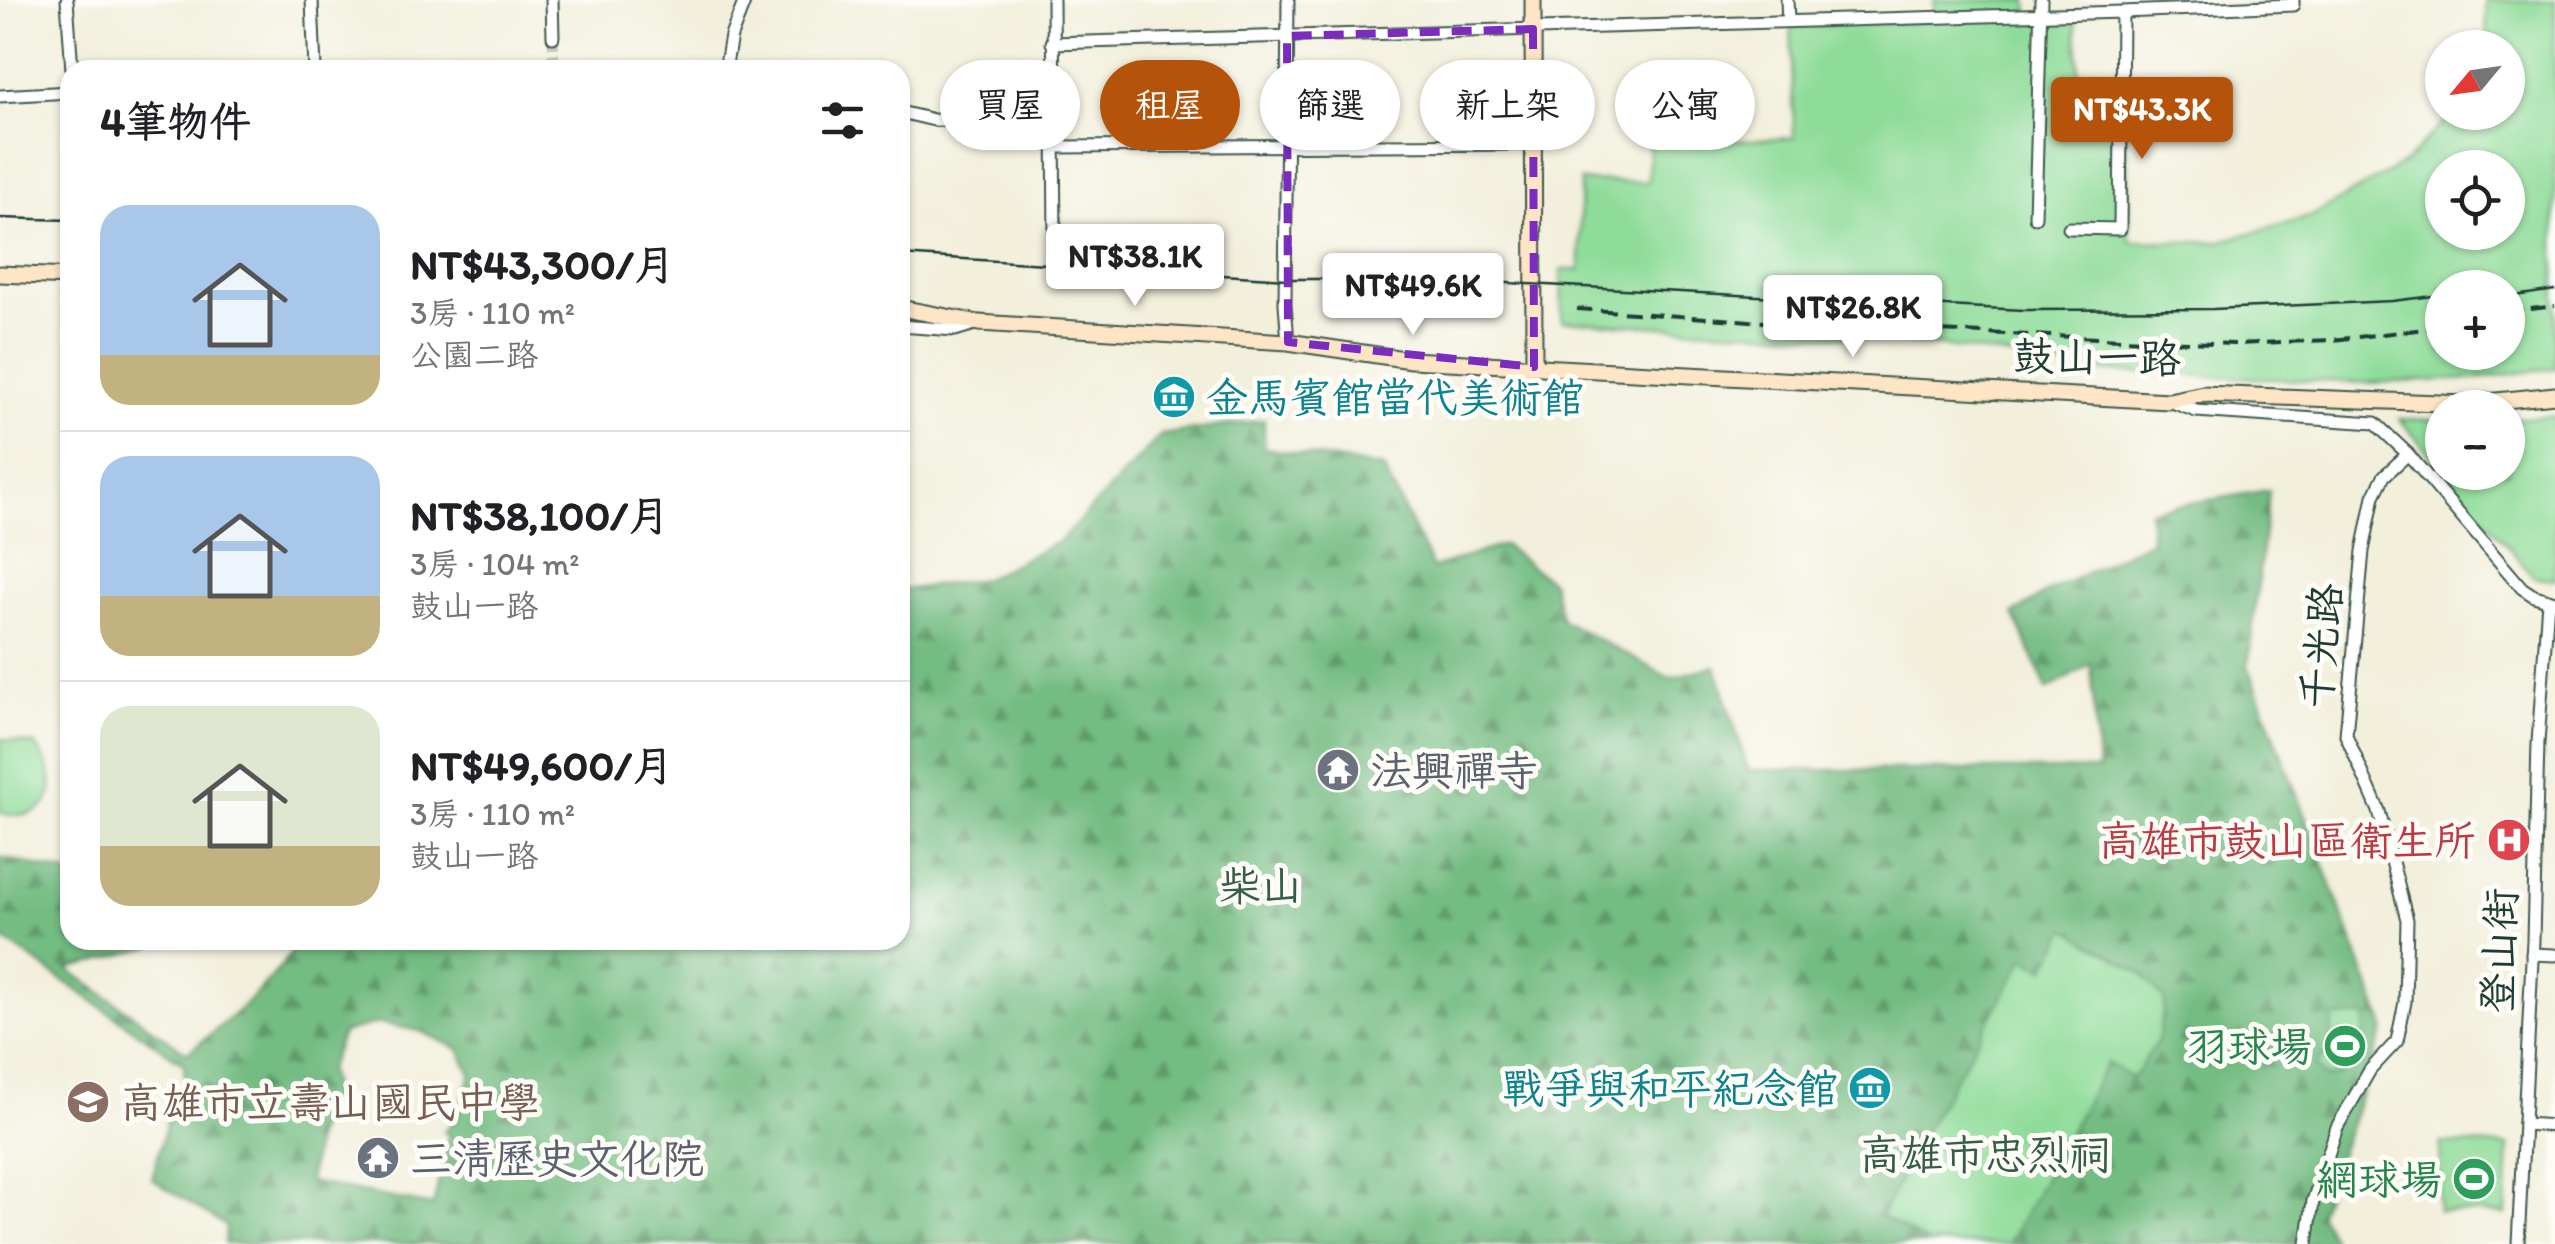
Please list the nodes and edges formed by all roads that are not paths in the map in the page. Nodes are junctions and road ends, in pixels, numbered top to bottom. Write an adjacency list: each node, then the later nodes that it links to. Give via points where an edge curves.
1 (66, 0): 17 (street)
2 (312, 0): 18 (street)
3 (552, 0): 15 (street)
4 (745, 0): 19 (street)
5 (1052, 0): 16 (street)
6 (1288, 0): 14 (street)
7 (1533, 0): 13 (street)
8 (1788, 0): 12 (street)
9 (2293, 3): 11 (street)
10 (2042, 6): 11 (street); 12 (street); 32 (street)
11 (2122, 12): 33 (street, via 2120,229)
12 (1788, 21): 13 (street)
13 (1533, 29): 14 (street); 22 (street)
14 (1287, 36): 16 (street); 21 (street)
15 (553, 37)
16 (1052, 43): 20 (street)
17 (71, 60)
18 (314, 60)
19 (727, 60)
20 (1052, 60)
21 (1287, 60)
22 (1533, 60)
23 (60, 93): 24 (street)
24 (0, 96)
25 (910, 114): 26 (street)
26 (940, 120)
27 (1260, 145): 28 (street)
28 (1080, 147)
29 (1055, 150): 34 (street)
30 (1286, 150): 40 (street)
31 (1534, 150): 41 (street)
32 (2035, 217)
33 (2069, 228)
34 (1055, 243)
35 (0, 274): 36 (street)
36 (60, 277)
37 (910, 310): 38 (street, 鼓山一路)
38 (979, 323): 39 (street, 鼓山一路, via 956,330); 40 (street, 鼓山一路)
39 (910, 327)
40 (1288, 342): 41 (street, 鼓山一路)
41 (1534, 368): 43 (street, 鼓山一路)
42 (2555, 394): 43 (street, 鼓山一路, via 2466,404 2203,394)
43 (2169, 401): 44 (street, via 2196,411 2375,423)
44 (2408, 454): 45 (street, via 2522,588); 52 (street, 千光路, via 2374,496 2346,735 2379,811 2407,920 2406,1002 2396,1042 2370,1070 2338,1127 2313,1201)
45 (2552, 602): 46 (street, 登山街)
46 (2538, 780): 47 (street); 48 (street, 登山街)
47 (2555, 781)
48 (2532, 954): 49 (street); 50 (street, 登山街)
49 (2555, 955)
50 (2524, 1124): 51 (street); 53 (street, 登山街)
51 (2555, 1126)
52 (2307, 1244)
53 (2518, 1244)

